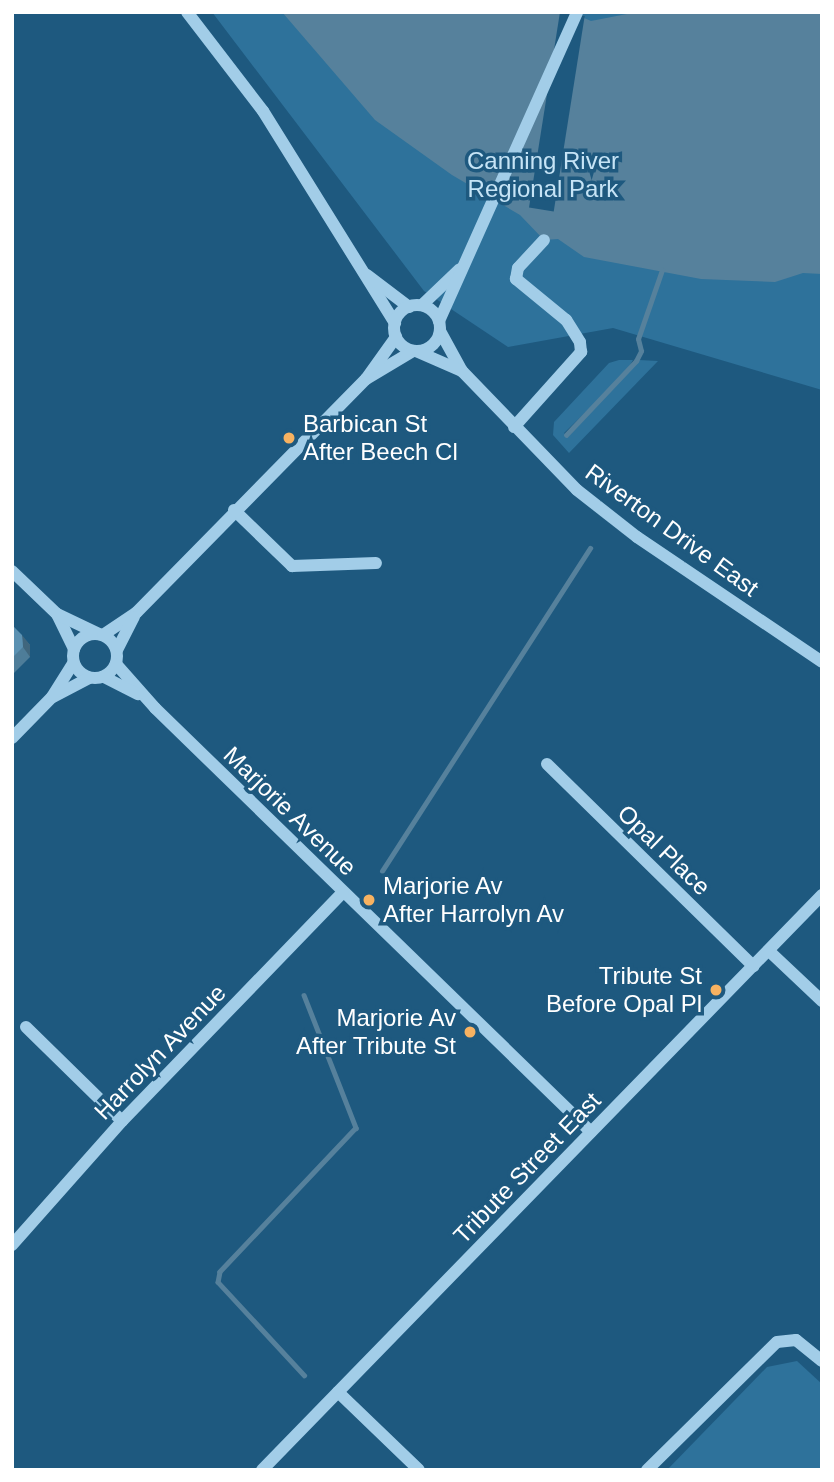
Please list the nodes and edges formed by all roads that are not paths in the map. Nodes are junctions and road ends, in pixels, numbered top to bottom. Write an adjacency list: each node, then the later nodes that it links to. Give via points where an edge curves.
1 (187, 12): 5 (street, Riverton Drive East, via 263,111)
2 (577, 12): 4 (street)
3 (544, 240): 13 (street, via 518,268 516,279 566,320 581,352)
4 (465, 263): 6 (street); 8 (street)
5 (364, 273): 6 (street, Riverton Drive East); 7 (street, Riverton Drive East)
6 (415, 306): 7 (street); 8 (street, Riverton Drive East)
7 (395, 323): 9 (street, Riverton Drive East)
8 (440, 326): 10 (street, via 435,343); 11 (street, Riverton Drive East)
9 (396, 337): 10 (street, Riverton Drive East); 12 (street)
10 (415, 351): 11 (street, Riverton Drive East); 12 (street)
11 (462, 371): 13 (street, Riverton Drive East)
12 (366, 379): 14 (street)
13 (514, 427): 20 (street, Riverton Drive East, via 601,511)
14 (234, 510): 15 (street, via 292,566); 17 (street)
15 (376, 563)
16 (12, 571): 18 (street, Marjorie Avenue)
17 (136, 613): 19 (street); 22 (street)
18 (57, 614): 19 (street, Marjorie Avenue); 21 (street, Marjorie Avenue)
19 (101, 635): 21 (street, via 86,635); 22 (street, Marjorie Avenue)
20 (816, 653): 23 (street, Riverton Drive East)
21 (74, 656): 25 (street, Marjorie Avenue); 27 (street)
22 (116, 657): 24 (street); 26 (street, Marjorie Avenue)
23 (822, 662)
24 (104, 677): 25 (street, Marjorie Avenue); 26 (street, Marjorie Avenue)
25 (89, 678): 27 (street)
26 (142, 695): 30 (street, Marjorie Avenue)
27 (52, 697): 28 (street)
28 (12, 738)
29 (547, 764): 33 (street, Opal Place)
30 (343, 892): 36 (street, Harrolyn Avenue); 37 (street, Marjorie Avenue)
31 (822, 895): 32 (street, Tribute Street East)
32 (769, 951): 33 (street, Tribute Street East); 34 (street)
33 (754, 966): 37 (street, Tribute Street East)
34 (822, 1001)
35 (26, 1027): 36 (street)
36 (122, 1121): 38 (street, Harrolyn Avenue)
37 (591, 1132): 40 (street, Tribute Street East)
38 (12, 1245)
39 (822, 1361): 43 (street, via 796,1340 776,1342)
40 (338, 1392): 41 (street, Tribute Street East); 42 (street)
41 (262, 1470)
42 (419, 1470)
43 (647, 1470)

